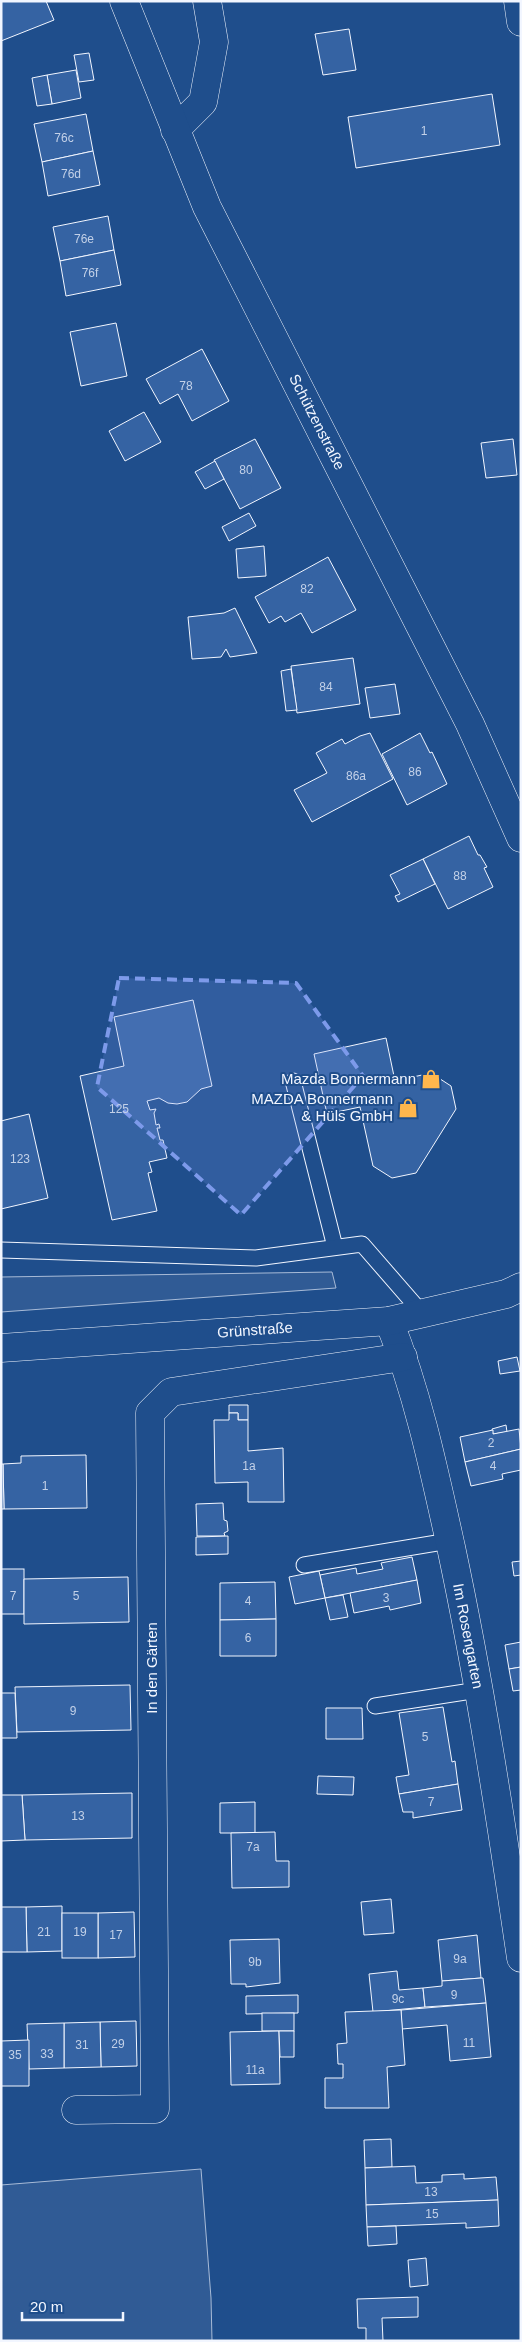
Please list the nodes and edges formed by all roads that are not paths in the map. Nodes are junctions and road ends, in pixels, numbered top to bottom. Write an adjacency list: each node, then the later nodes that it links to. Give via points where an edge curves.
1 (124, 1): 5 (street, Schützenstraße)
2 (207, 1): 5 (street, via 214,42 203,102)
3 (518, 1): 4 (street)
4 (521, 22)
5 (175, 130): 6 (street, Schützenstraße, via 207,207 470,724)
6 (521, 838)
7 (293, 1081): 8 (lane)
8 (334, 1247): 9 (lane, via 256,1258); 11 (lane, via 362,1244)
9 (1, 1250)
10 (516, 1293): 11 (street, Grünstraße)
11 (422, 1314): 12 (street, Grünstraße)
12 (389, 1321): 13 (street, Grünstraße); 14 (street, Im Rosengarten)
13 (1, 1348)
14 (403, 1357): 15 (street, Im Rosengarten, via 427,1437); 20 (street, In den Gärten, via 171,1392 150,1413 155,2109)
15 (449, 1541): 16 (lane); 17 (street, Im Rosengarten)
16 (304, 1565)
17 (478, 1690): 18 (lane); 19 (street, Im Rosengarten)
18 (375, 1706)
19 (521, 1958)
20 (76, 2110)

